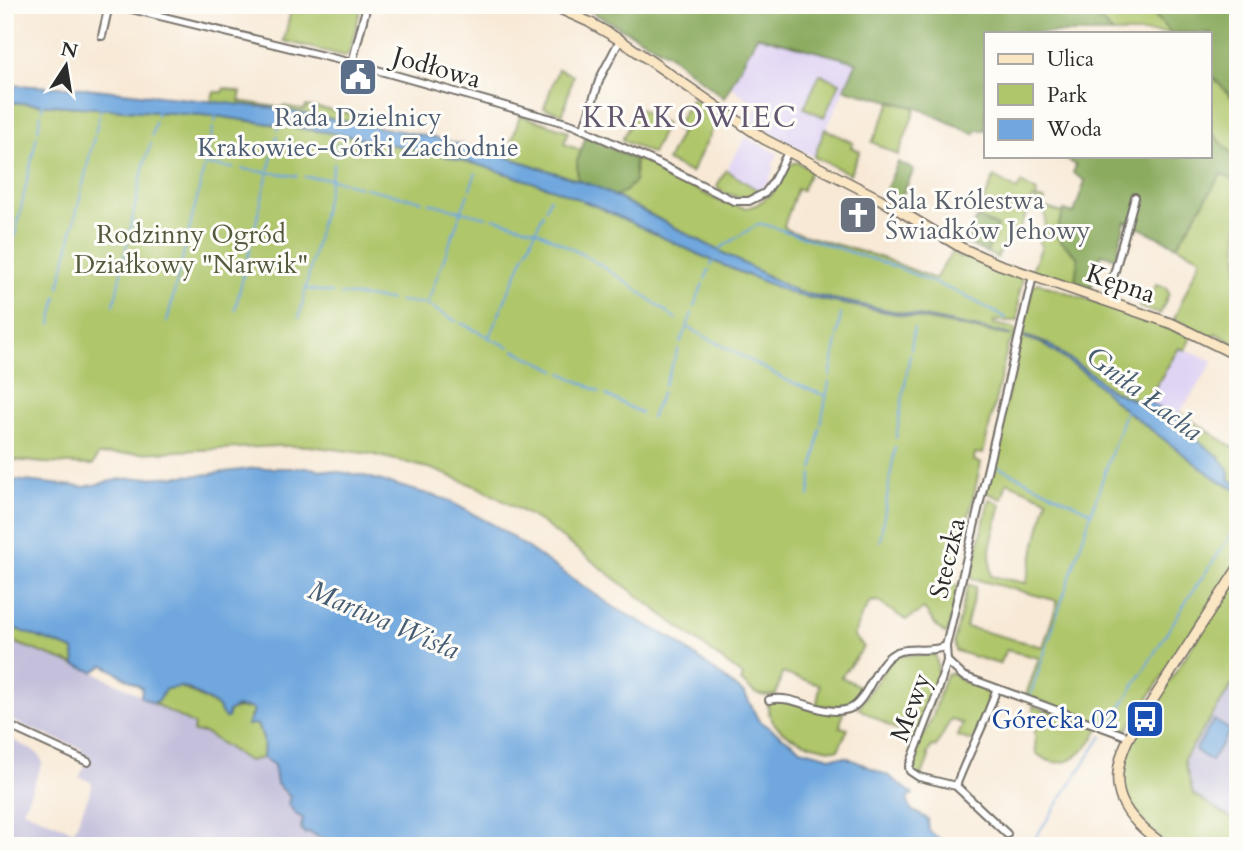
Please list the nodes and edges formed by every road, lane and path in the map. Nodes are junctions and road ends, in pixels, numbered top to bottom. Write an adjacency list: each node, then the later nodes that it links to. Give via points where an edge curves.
1 (109, 5): 5 (street)
2 (115, 5): 7 (street, Jodłowa)
3 (367, 5): 7 (street)
4 (551, 5): 6 (street, Kępna)
5 (102, 36)
6 (620, 40): 8 (street, via 600,78); 9 (street, Kępna)
7 (352, 62): 8 (street, Jodłowa)
8 (584, 128): 9 (street, Jodłowa, via 733,201 748,201 765,192)
9 (788, 152): 11 (street, Kępna, via 962,248)
10 (1135, 197): 12 (street)
11 (1033, 276): 12 (street, Kępna); 15 (street, Steczka)
12 (1107, 300): 13 (street, Kępna, via 1174,324)
13 (1238, 356)
14 (1238, 568): 20 (street)
15 (946, 646): 16 (street, Steczka); 18 (street, via 892,654 857,703 847,709)
16 (947, 661): 17 (street, via 964,676); 22 (street, Mewy, via 909,769 919,778)
17 (996, 690): 20 (street); 22 (street)
18 (769, 699)
19 (5, 724): 21 (street)
20 (1129, 737): 24 (street, via 1119,761 1121,797 1138,826)
21 (88, 762)
22 (956, 786): 23 (street)
23 (1007, 834)
24 (1166, 846)

